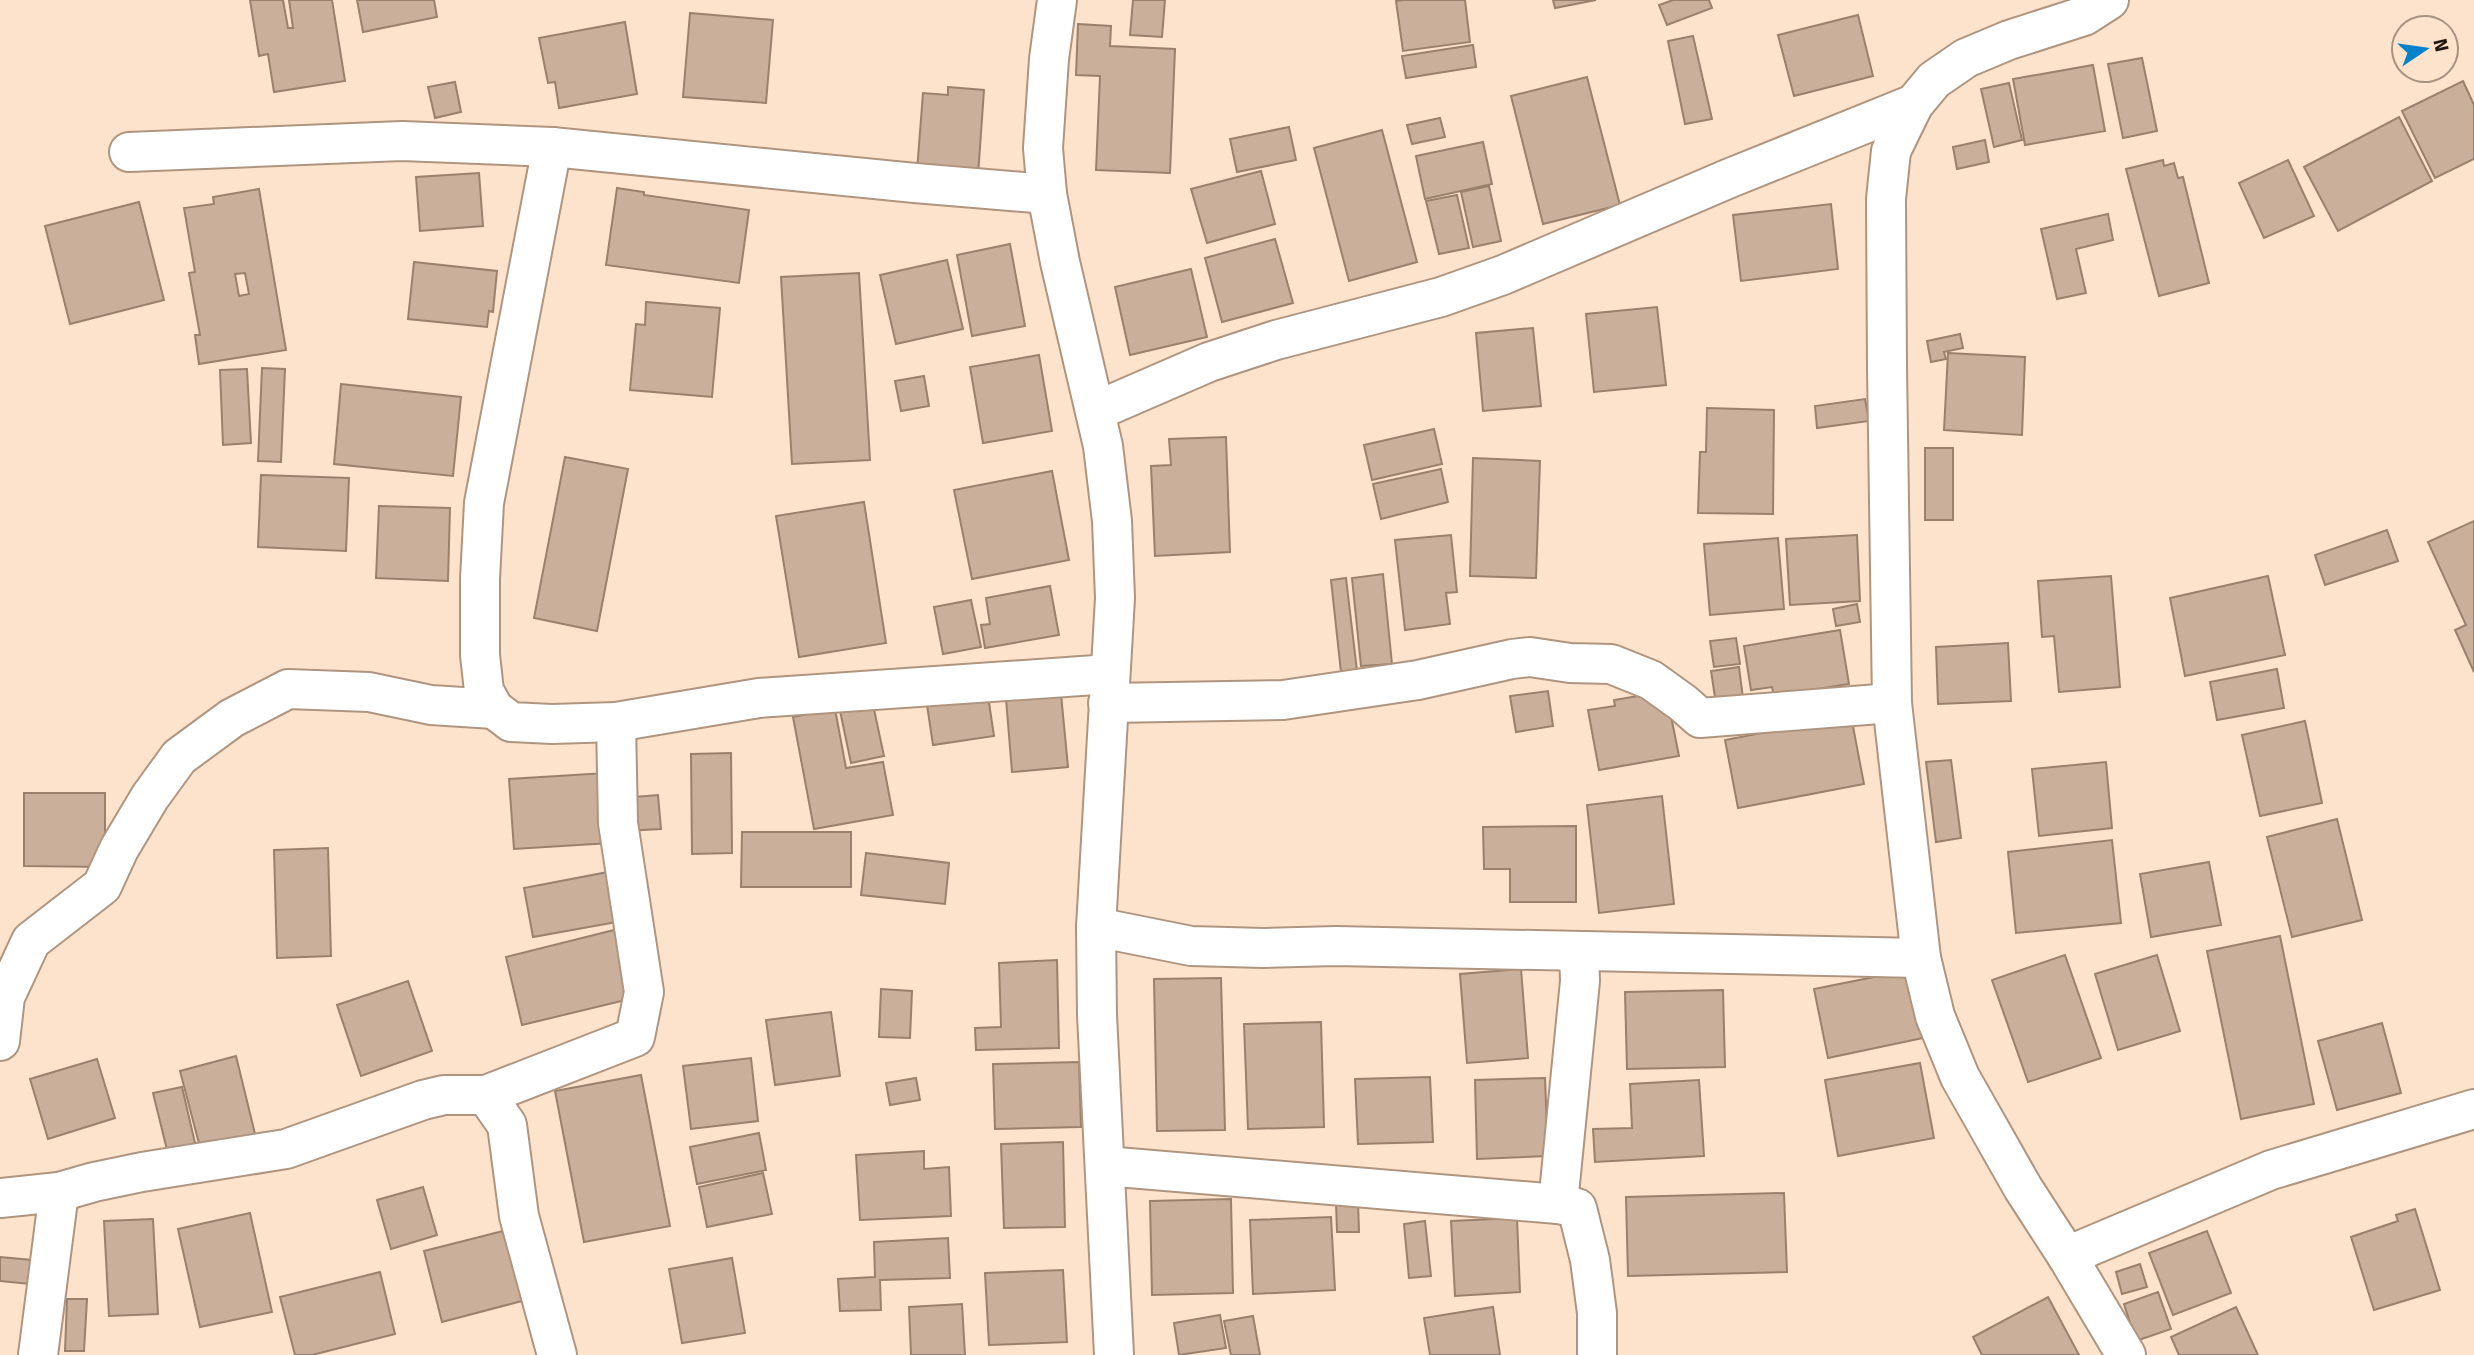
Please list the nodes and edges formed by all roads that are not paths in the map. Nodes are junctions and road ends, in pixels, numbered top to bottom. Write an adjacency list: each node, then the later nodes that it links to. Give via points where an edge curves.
1 (1056, 0): 6 (street, via 1043,148)
2 (2109, 0): 3 (street, via 2084,16 1966,58 1934,80)
3 (1914, 104): 7 (street, via 1503,275 1441,297 1209,362); 9 (street, via 1891,151 1886,199)
4 (552, 147): 5 (street, via 402,141); 6 (street); 10 (street, via 484,503 480,655 484,691)
5 (129, 152)
6 (1047, 194): 7 (street)
7 (1096, 411): 8 (street, via 1112,521 1115,598)
8 (1109, 689): 9 (street, via 1283,700 1418,681 1530,657 1611,664 1651,680 1700,718); 11 (street, via 759,698); 12 (street)
9 (1892, 703): 14 (street)
10 (494, 709): 11 (street, via 511,722); 15 (street, via 431,705 369,692 288,689 232,718 179,757 131,828 102,886 31,941 5,998)
11 (616, 722): 16 (street, via 618,823 643,992 635,1037)
12 (1096, 927): 13 (street, via 1191,946); 18 (street)
13 (1579, 951): 14 (street); 21 (street)
14 (1921, 958): 22 (street, via 1935,1016 1960,1077 2022,1188)
15 (0, 1041)
16 (486, 1095): 19 (street, via 444,1095 286,1149 142,1172); 24 (street, via 507,1125 519,1216)
17 (2474, 1109): 22 (street, via 2271,1170)
18 (1105, 1166): 21 (street); 25 (street)
19 (59, 1192): 20 (street); 23 (street)
20 (0, 1198)
21 (1558, 1204): 26 (street, via 1577,1208 1590,1260)
22 (2067, 1256): 27 (street)
23 (38, 1355)
24 (557, 1355)
25 (1114, 1355)
26 (1598, 1355)
27 (2126, 1355)

